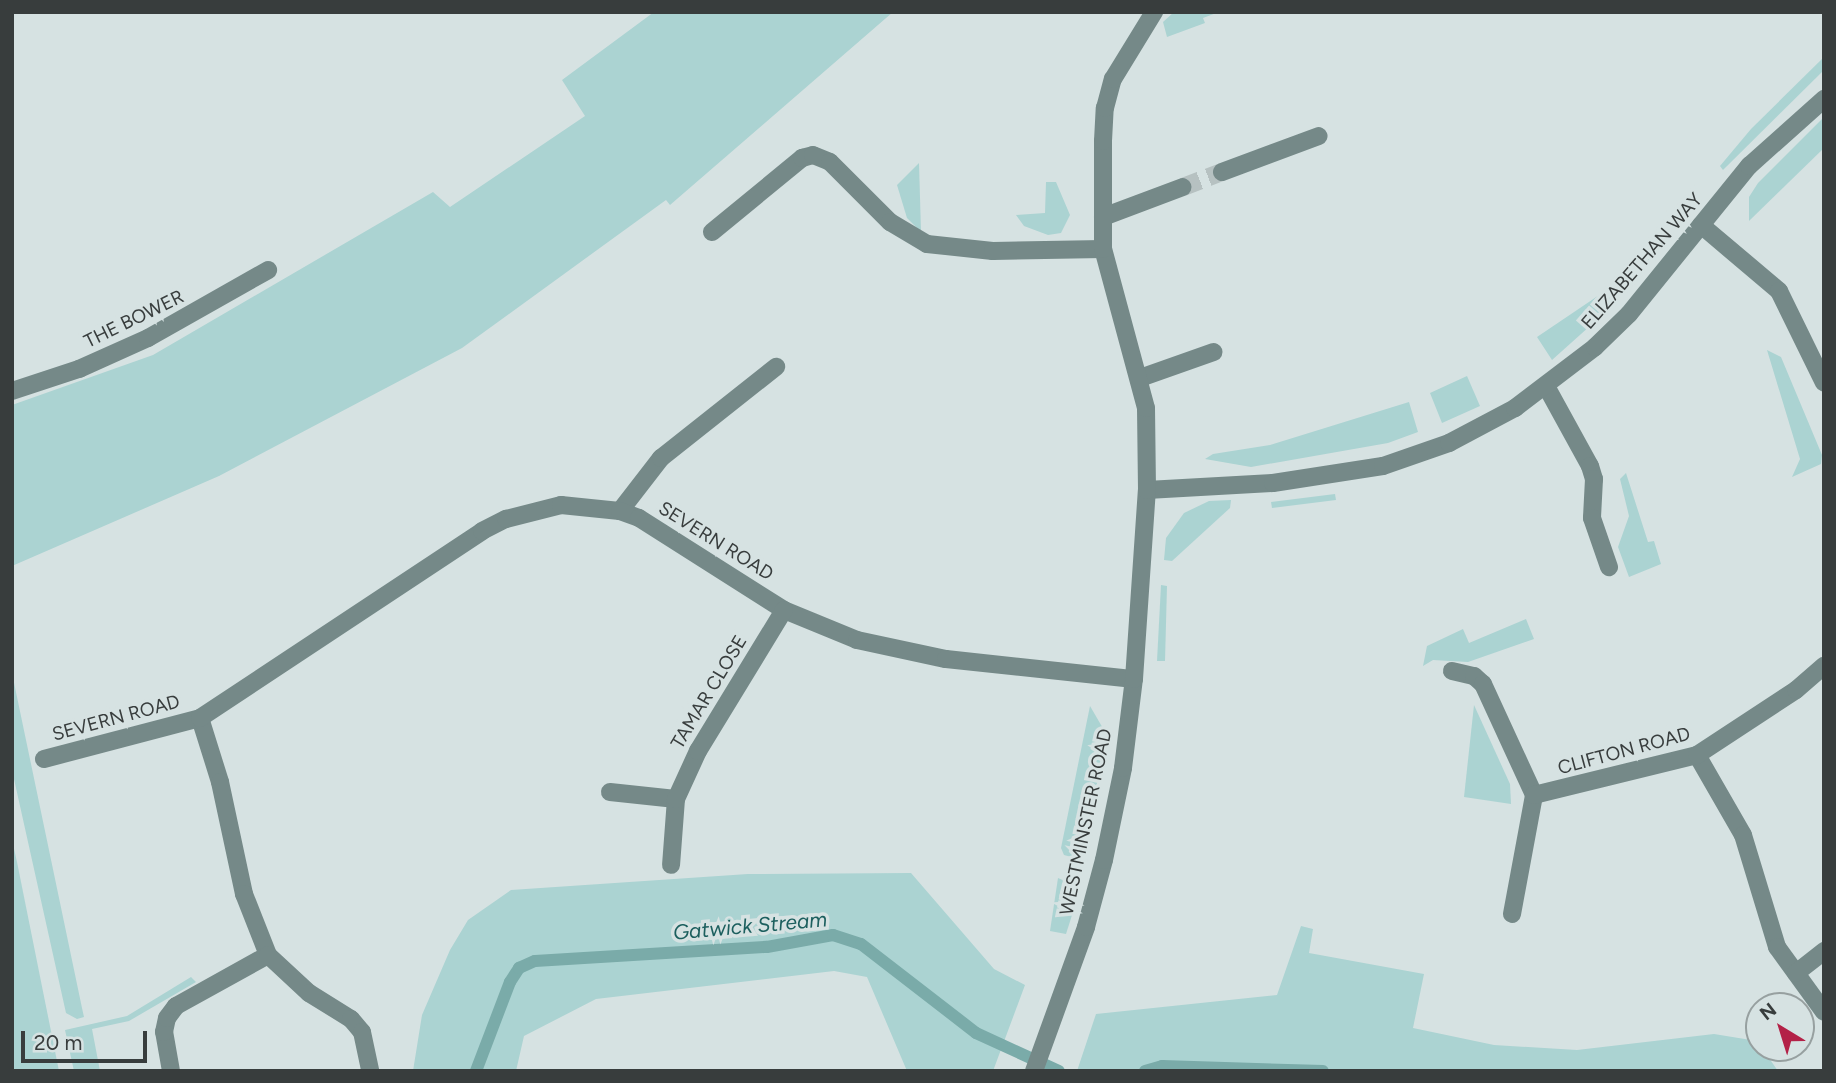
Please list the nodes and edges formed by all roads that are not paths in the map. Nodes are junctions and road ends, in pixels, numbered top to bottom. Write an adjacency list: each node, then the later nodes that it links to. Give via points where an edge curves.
1 (1154, 12): 6 (street, WESTMINSTER ROAD, via 1113,79 1105,108)
2 (1824, 99): 7 (street, ELIZABETHAN WAY, via 1749,166)
3 (1319, 136): 4 (street)
4 (1222, 172)
5 (1183, 187): 6 (street)
6 (1102, 217): 9 (street, WESTMINSTER ROAD)
7 (1701, 225): 14 (street, via 1779,291); 15 (street, ELIZABETHAN WAY, via 1629,314)
8 (712, 232): 9 (street, via 802,158 813,155 830,162 891,222 915,239 941,248)
9 (1103, 249): 13 (street, WESTMINSTER ROAD, via 1120,322)
10 (268, 270): 16 (street, THE BOWER, via 148,338 79,369)
11 (1214, 352): 13 (street)
12 (776, 367): 18 (street, via 661,458)
13 (1140, 378): 17 (street, WESTMINSTER ROAD, via 1146,408)
14 (1824, 383)
15 (1546, 386): 17 (street, ELIZABETHAN WAY, via 1449,443 1384,466 1273,483); 19 (street, via 1590,466 1592,518)
16 (12, 391)
17 (1147, 490): 23 (street, WESTMINSTER ROAD)
18 (620, 511): 20 (street, SEVERN ROAD, via 662,529); 24 (street, SEVERN ROAD, via 561,505 506,519)
19 (1609, 567)
20 (783, 610): 23 (street, SEVERN ROAD, via 897,652); 29 (street, TAMAR CLOSE, via 698,751)
21 (1824, 666): 25 (street, CLIFTON ROAD, via 1779,702)
22 (1452, 671): 28 (street, via 1474,676 1483,684)
23 (1134, 679): 38 (street, WESTMINSTER ROAD, via 1123,768 1104,860)
24 (200, 718): 26 (street, SEVERN ROAD); 33 (street, SEVERN ROAD, via 220,782 247,906)
25 (1697, 755): 28 (street, CLIFTON ROAD); 34 (street, via 1743,835 1759,877 1767,922)
26 (44, 759)
27 (610, 792): 29 (street)
28 (1534, 796): 31 (street)
29 (676, 799): 30 (street, TAMAR CLOSE)
30 (671, 865)
31 (1513, 914)
32 (1824, 951): 34 (street)
33 (268, 955): 36 (street, via 176,1006 164,1032); 37 (street, SEVERN ROAD, via 309,993 351,1019 362,1032)
34 (1796, 973): 35 (street)
35 (1824, 1012)
36 (171, 1071)
37 (370, 1071)
38 (1034, 1071)

